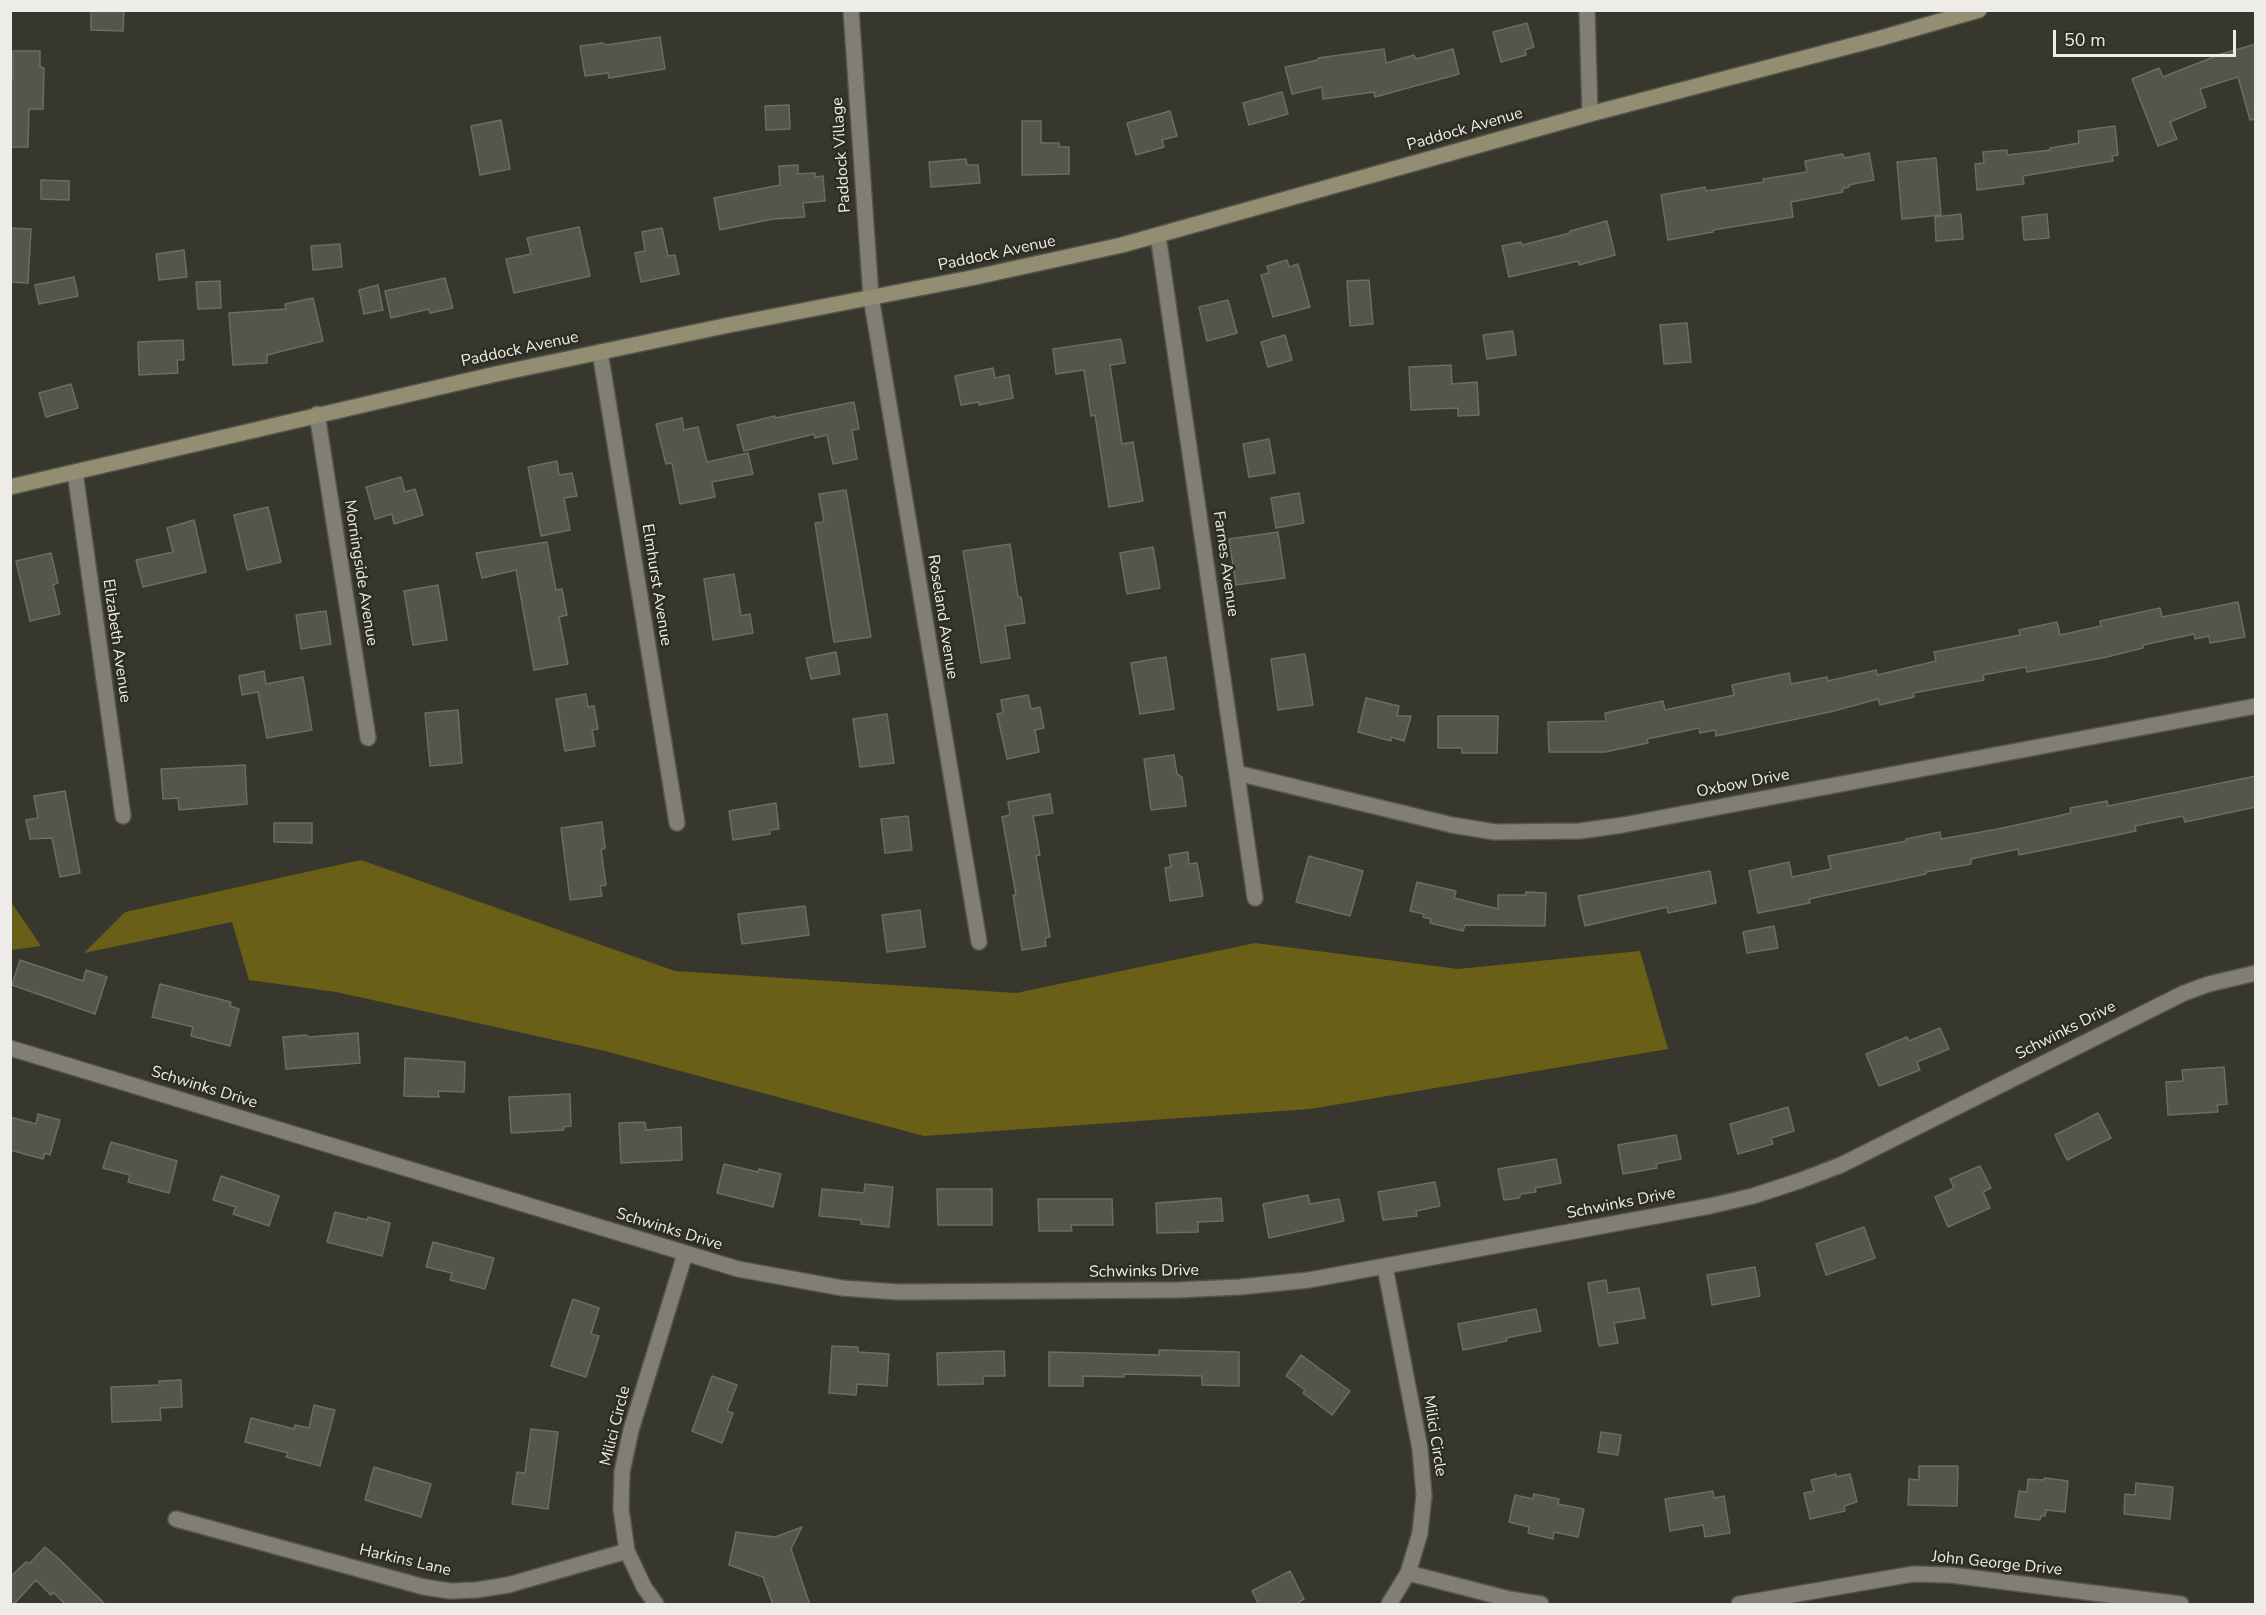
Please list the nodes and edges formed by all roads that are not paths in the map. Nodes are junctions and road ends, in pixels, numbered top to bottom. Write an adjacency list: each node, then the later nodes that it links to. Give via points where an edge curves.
1 (850, 10): 6 (street, Paddock Village)
2 (1587, 10): 4 (street)
3 (1979, 10): 4 (main road, Paddock Avenue)
4 (1590, 114): 5 (main road, Paddock Avenue)
5 (1158, 235): 6 (main road, Paddock Avenue, via 1075,256); 13 (street, Farnes Avenue)
6 (871, 297): 7 (main road, Paddock Avenue); 17 (street, Roseland Avenue)
7 (600, 352): 8 (main road, Paddock Avenue); 15 (street, Elmhurst Avenue)
8 (317, 414): 9 (main road, Paddock Avenue); 12 (street, Morningside Avenue)
9 (75, 472): 10 (main road, Paddock Avenue); 14 (street, Elizabeth Avenue)
10 (10, 487)
11 (2256, 706): 13 (street, Oxbow Drive, via 1580,831 1495,832 1452,825)
12 (368, 738)
13 (1237, 773): 16 (street, Farnes Avenue)
14 (123, 816)
15 (677, 823)
16 (1255, 898)
17 (978, 942)
18 (2256, 973): 21 (street, Schwinks Drive, via 2184,993 1841,1165 1799,1182 1710,1206)
19 (10, 1048): 20 (street, Schwinks Drive)
20 (685, 1254): 21 (street, Schwinks Drive, via 790,1280 898,1292 1240,1287); 23 (street, Milici Circle, via 631,1430 622,1472 621,1509)
21 (1385, 1267): 24 (street, Milici Circle, via 1420,1449 1424,1495 1420,1533)
22 (176, 1520): 23 (street, Harkins Lane, via 450,1591 507,1585)
23 (627, 1551): 25 (street, Milici Circle)
24 (1408, 1573): 26 (street, Milici Circle); 27 (street)
25 (656, 1605)
26 (1389, 1605)
27 (1540, 1605)
28 (1739, 1605): 29 (street, John George Drive, via 1913,1574 1951,1575)
29 (2181, 1605)

